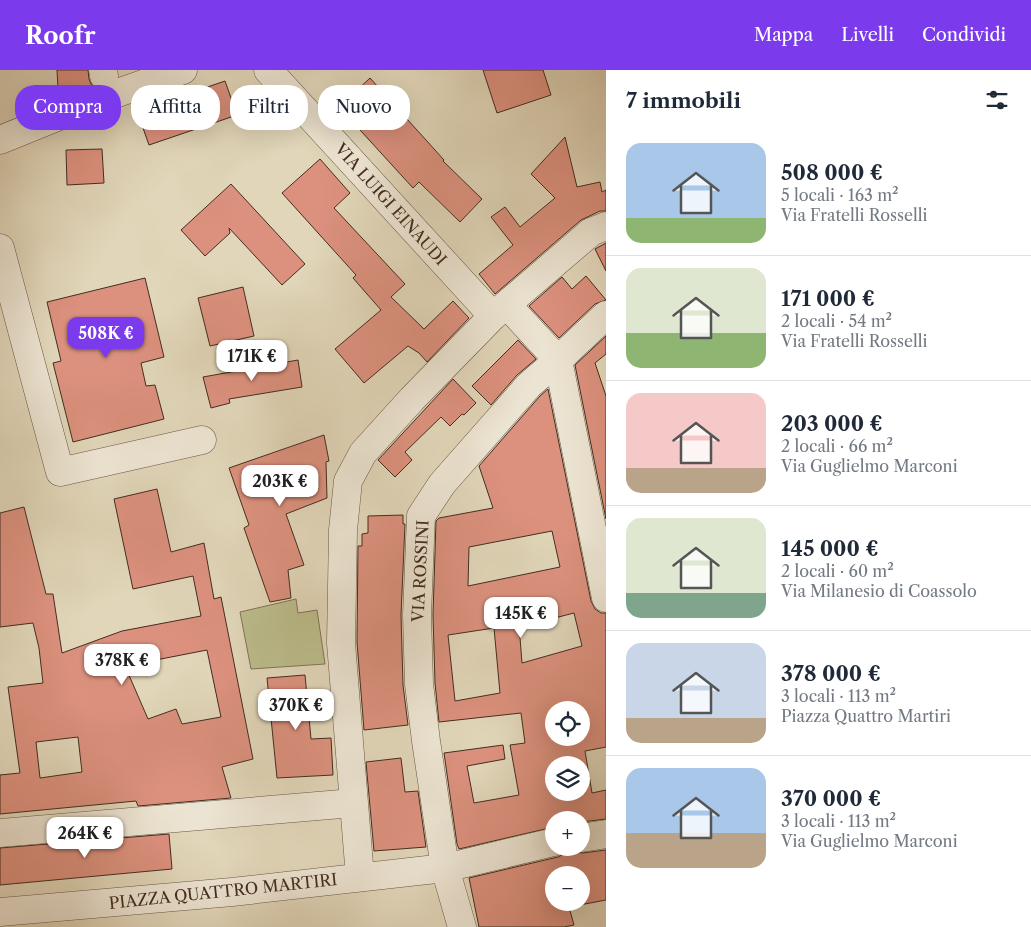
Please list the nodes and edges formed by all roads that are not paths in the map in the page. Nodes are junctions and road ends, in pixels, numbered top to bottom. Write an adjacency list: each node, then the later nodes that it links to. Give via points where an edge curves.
1 (183, 70): 3 (street)
2 (268, 70): 6 (street, VIA LUIGI EINAUDI)
3 (0, 140)
4 (606, 226): 6 (street, via 591,232)
5 (0, 248): 9 (street, via 60,472)
6 (500, 310): 8 (street, VIA LUIGI EINAUDI); 11 (street, via 363,453 348,481 343,530 341,643)
7 (606, 315): 8 (street, VIA ROSSINI)
8 (558, 360): 10 (street); 16 (street, VIA ROSSINI, via 529,384 460,462 421,516 417,615 419,684)
9 (202, 440)
10 (606, 598)
11 (353, 803): 12 (street); 17 (street)
12 (0, 833)
13 (606, 834): 14 (street)
14 (590, 837)
15 (545, 844): 16 (street, PIAZZA QUATTRO MARTIRI)
16 (445, 868): 17 (street, PIAZZA QUATTRO MARTIRI); 20 (street, VIA ROSSINI)
17 (360, 877): 19 (street, PIAZZA QUATTRO MARTIRI, via 232,892)
18 (0, 912): 19 (street, PIAZZA QUATTRO MARTIRI)
19 (73, 917)
20 (462, 927)

